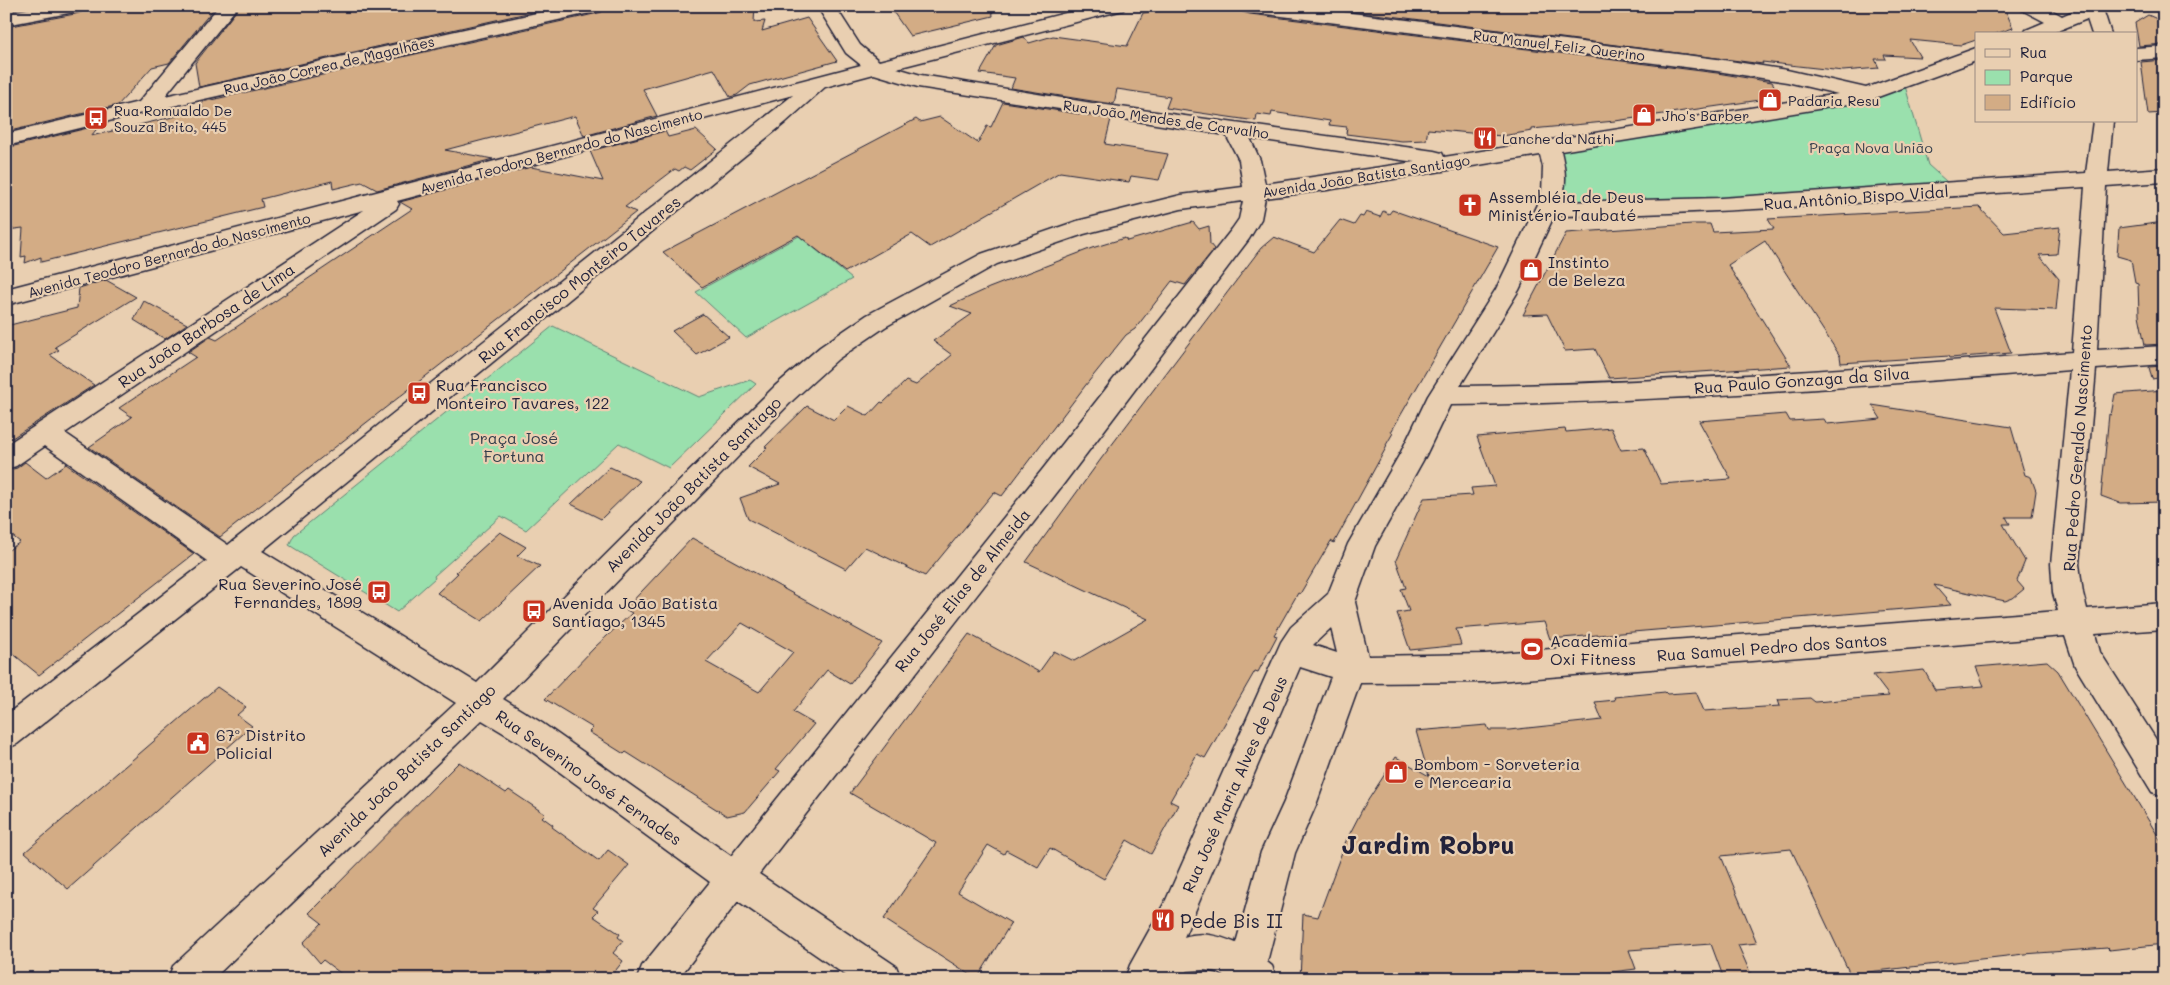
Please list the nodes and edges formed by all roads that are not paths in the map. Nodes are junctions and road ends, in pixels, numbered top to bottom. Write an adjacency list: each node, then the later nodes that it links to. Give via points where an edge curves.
1 (74, 6): 9 (street)
2 (228, 6): 19 (street)
3 (594, 6): 19 (street, Rua João Correa de Magalhães)
4 (826, 6): 16 (street, via 853,49)
5 (1116, 6): 16 (street, Avenida Teodoro Bernardo do Nascimento)
6 (1250, 6): 18 (street, Rua Manuel Feliz Querino, via 1717,65 1787,76)
7 (2029, 6): 10 (street)
8 (2098, 8): 10 (street); 12 (street)
9 (6, 19)
10 (2061, 23): 11 (street)
11 (2038, 32)
12 (2102, 32)
13 (2164, 52): 15 (street)
14 (1975, 54): 18 (street, Avenida João Batista Santiago)
15 (2138, 54)
16 (876, 68): 17 (street, Avenida Teodoro Bernardo do Nascimento); 21 (street, Rua João Mendes de Carvalho, via 927,82)
17 (819, 82): 27 (street, Avenida Teodoro Bernardo do Nascimento); 36 (street, Rua Francisco Monteiro Tavares, via 779,118)
18 (1867, 95): 23 (street, Avenida João Batista Santiago)
19 (146, 106): 22 (street, Rua João Correa de Magalhães)
20 (2102, 122): 26 (street, Rua Pedro Geraldo Nascimento)
21 (1233, 129): 24 (street, Rua João Mendes de Carvalho); 28 (street, Avenida João Batista Santiago, via 1246,148)
22 (6, 140)
23 (1549, 147): 24 (street, Avenida João Batista Santiago); 29 (street, Rua José Maria Alves de Deus, via 1555,180)
24 (1458, 162): 28 (street, Avenida João Batista Santiago)
25 (2164, 175): 26 (street, Rua Antônio Bispo Vidal)
26 (2096, 179): 29 (street, Rua Antônio Bispo Vidal, via 1712,206); 32 (street, Rua Pedro Geraldo Nascimento)
27 (406, 192): 30 (street, Avenida Teodoro Bernardo do Nascimento); 34 (street, Rua João Barbosa de Lima)
28 (1253, 194): 42 (street, Avenida João Batista Santiago, via 1181,202 1077,228 989,259 876,321 829,353 784,393); 45 (street, Rua José Elias de Almeida, via 1254,205 1239,236 1052,478)
29 (1547, 209): 33 (street, Rua José Maria Alves de Deus, via 1507,290)
30 (6, 298)
31 (2164, 355): 32 (street, Rua Paulo Gonzaga da Silva)
32 (2084, 360): 33 (street, Rua Paulo Gonzaga da Silva, via 1728,385); 39 (street, Rua Pedro Geraldo Nascimento, via 2065,564)
33 (1440, 396): 37 (street, Rua José Maria Alves de Deus, via 1413,455 1362,544)
34 (46, 432): 35 (street, Rua João Barbosa de Lima); 36 (street, Rua Severino José Fernades)
35 (6, 459)
36 (234, 556): 42 (street, Rua Severino José Fernades); 43 (street, Rua Francisco Monteiro Tavares)
37 (1340, 602): 40 (street, Rua José Maria Alves de Deus, via 1302,636); 41 (street, Rua José Maria Alves de Deus, via 1353,655)
38 (2164, 616): 39 (street, Rua Samuel Pedro dos Santos)
39 (2075, 623): 41 (street, Rua Samuel Pedro dos Santos, via 1495,667); 44 (street, Rua Pedro Geraldo Nascimento, via 2086,657)
40 (1292, 651): 41 (street, Rua Samuel Pedro dos Santos); 50 (street, Rua José Maria Alves de Deus, via 1178,912)
41 (1350, 670): 46 (street, Rua José Maria Alves de Deus, via 1278,852)
42 (480, 700): 45 (street, Rua Severino José Fernades); 47 (street, Avenida João Batista Santiago)
43 (6, 734)
44 (2164, 781)
45 (734, 878): 48 (street, Rua José Elias de Almeida); 49 (street, Rua Severino José Fernades)
46 (1253, 973): 50 (street, Rua José Maria Alves de Deus, via 1226,956 1203,951 1180,954 1160,963)
47 (186, 979)
48 (654, 979)
49 (883, 979)
50 (1142, 979)

